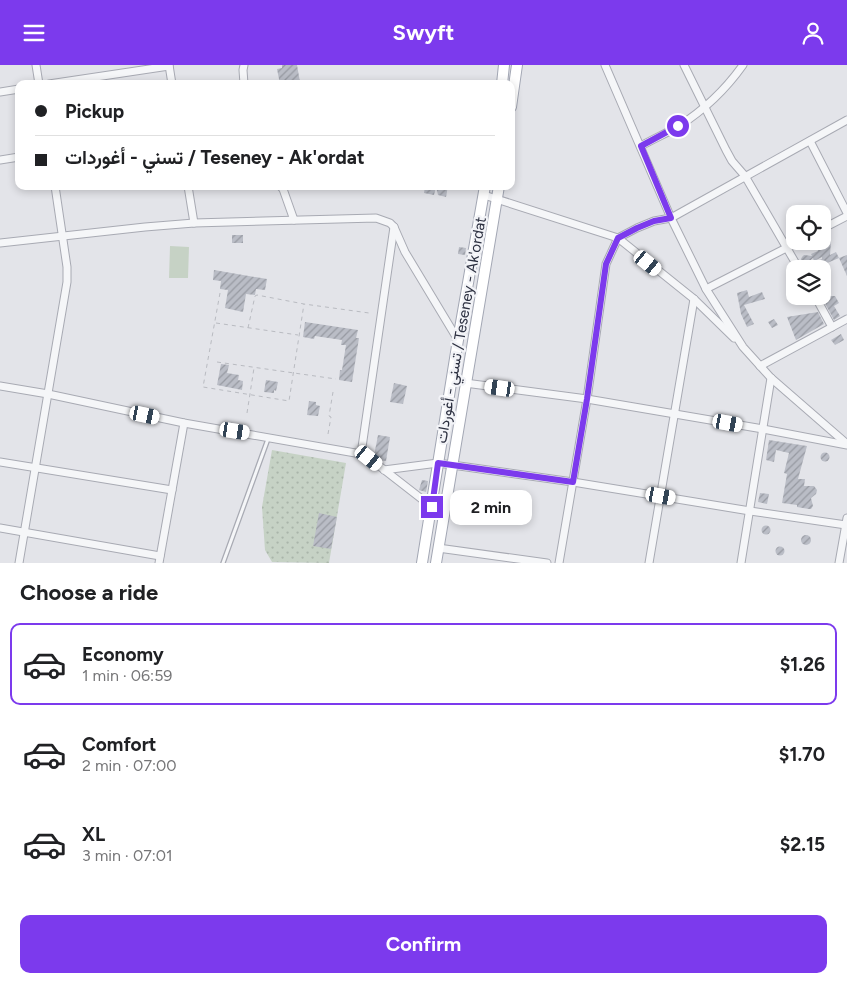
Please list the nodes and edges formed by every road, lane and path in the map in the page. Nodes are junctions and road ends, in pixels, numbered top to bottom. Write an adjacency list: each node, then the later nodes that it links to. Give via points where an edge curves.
1 (36, 65): 9 (street)
2 (169, 65): 10 (street); 11 (street)
3 (244, 65): 12 (street)
4 (504, 65): 13 (main road)
5 (517, 65): 14 (main road)
6 (605, 65): 20 (street)
7 (684, 65): 17 (street)
8 (743, 65): 17 (street)
9 (38, 80)
10 (74, 80)
11 (171, 80)
12 (244, 80)
13 (502, 80)
14 (515, 80)
15 (15, 89): 16 (street)
16 (0, 91)
17 (705, 107): 20 (street); 23 (street, via 732,161)
18 (847, 120): 19 (street)
19 (810, 141): 23 (street); 30 (street)
20 (641, 146): 31 (street)
21 (15, 158): 22 (street)
22 (0, 160)
23 (745, 177): 31 (street); 39 (street)
24 (56, 190): 36 (street)
25 (189, 190): 33 (street)
26 (283, 190): 32 (street)
27 (498, 190): 29 (main road)
28 (484, 191): 29 (street); 52 (main road, تسني - أغوردات / Teseney - Ak'ordat)
29 (497, 199): 37 (street); 60 (main road)
30 (847, 215): 34 (street)
31 (671, 218): 37 (street, via 654,221); 41 (street)
32 (294, 220): 33 (street); 35 (street, via 376,218)
33 (194, 223): 36 (street)
34 (831, 224)
35 (394, 227): 52 (street, via 405,253); 73 (street)
36 (63, 235): 38 (street); 63 (street, via 67,282)
37 (618, 238): 43 (street); 65 (street, via 606,264)
38 (0, 243)
39 (786, 245)
40 (786, 249): 41 (street)
41 (706, 289): 53 (street)
42 (220, 293): 48 (path)
43 (694, 299): 53 (street); 67 (street)
44 (304, 304): 46 (path); 50 (path, via 257,295); 51 (path)
45 (820, 305): 49 (street)
46 (368, 313)
47 (847, 319): 49 (street)
48 (214, 322): 50 (path); 64 (path, via 203,387)
49 (832, 327): 55 (street)
50 (248, 328): 51 (path)
51 (299, 335): 57 (path)
52 (458, 340): 75 (main road, تسني - أغوردات / Teseney - Ak'ordat)
53 (743, 347): 55 (street)
54 (217, 361): 56 (path)
55 (760, 366): 58 (street)
56 (254, 367): 57 (path); 64 (path)
57 (294, 373): 59 (path); 64 (path, via 289,401)
58 (771, 378): 69 (street); 72 (street)
59 (336, 379)
60 (466, 383): 65 (street); 76 (main road)
61 (0, 386): 63 (street)
62 (332, 392): 70 (path)
63 (48, 394): 68 (street); 77 (street)
64 (250, 395): 66 (path)
65 (587, 399): 67 (street); 79 (street)
66 (247, 413)
67 (675, 414): 69 (street); 81 (street)
68 (184, 423): 71 (street); 80 (street)
69 (764, 429): 72 (street); 83 (street)
70 (328, 434)
71 (269, 437): 73 (street); 90 (lane)
72 (847, 445)
73 (361, 454): 78 (street)
74 (0, 462): 77 (street)
75 (438, 463): 76 (street); 78 (street); 82 (main road, تسني - أغوردات / Teseney - Ak'ordat)
76 (453, 465): 79 (street); 87 (main road)
77 (36, 468): 80 (street); 86 (street)
78 (384, 470): 82 (street)
79 (573, 482): 81 (street); 94 (street)
80 (172, 489): 88 (street)
81 (661, 496): 83 (street); 95 (street)
82 (432, 507): 91 (main road, تسني - أغوردات / Teseney - Ak'ordat)
83 (750, 511): 84 (street); 96 (street)
84 (846, 522): 97 (street)
85 (0, 529): 86 (street)
86 (24, 533): 88 (street); 89 (street)
87 (438, 548): 92 (main road); 93 (street)
88 (160, 559)
89 (19, 563)
90 (223, 563)
91 (422, 563)
92 (436, 563)
93 (547, 563)
94 (559, 563)
95 (649, 563)
96 (741, 563)
97 (839, 563)

